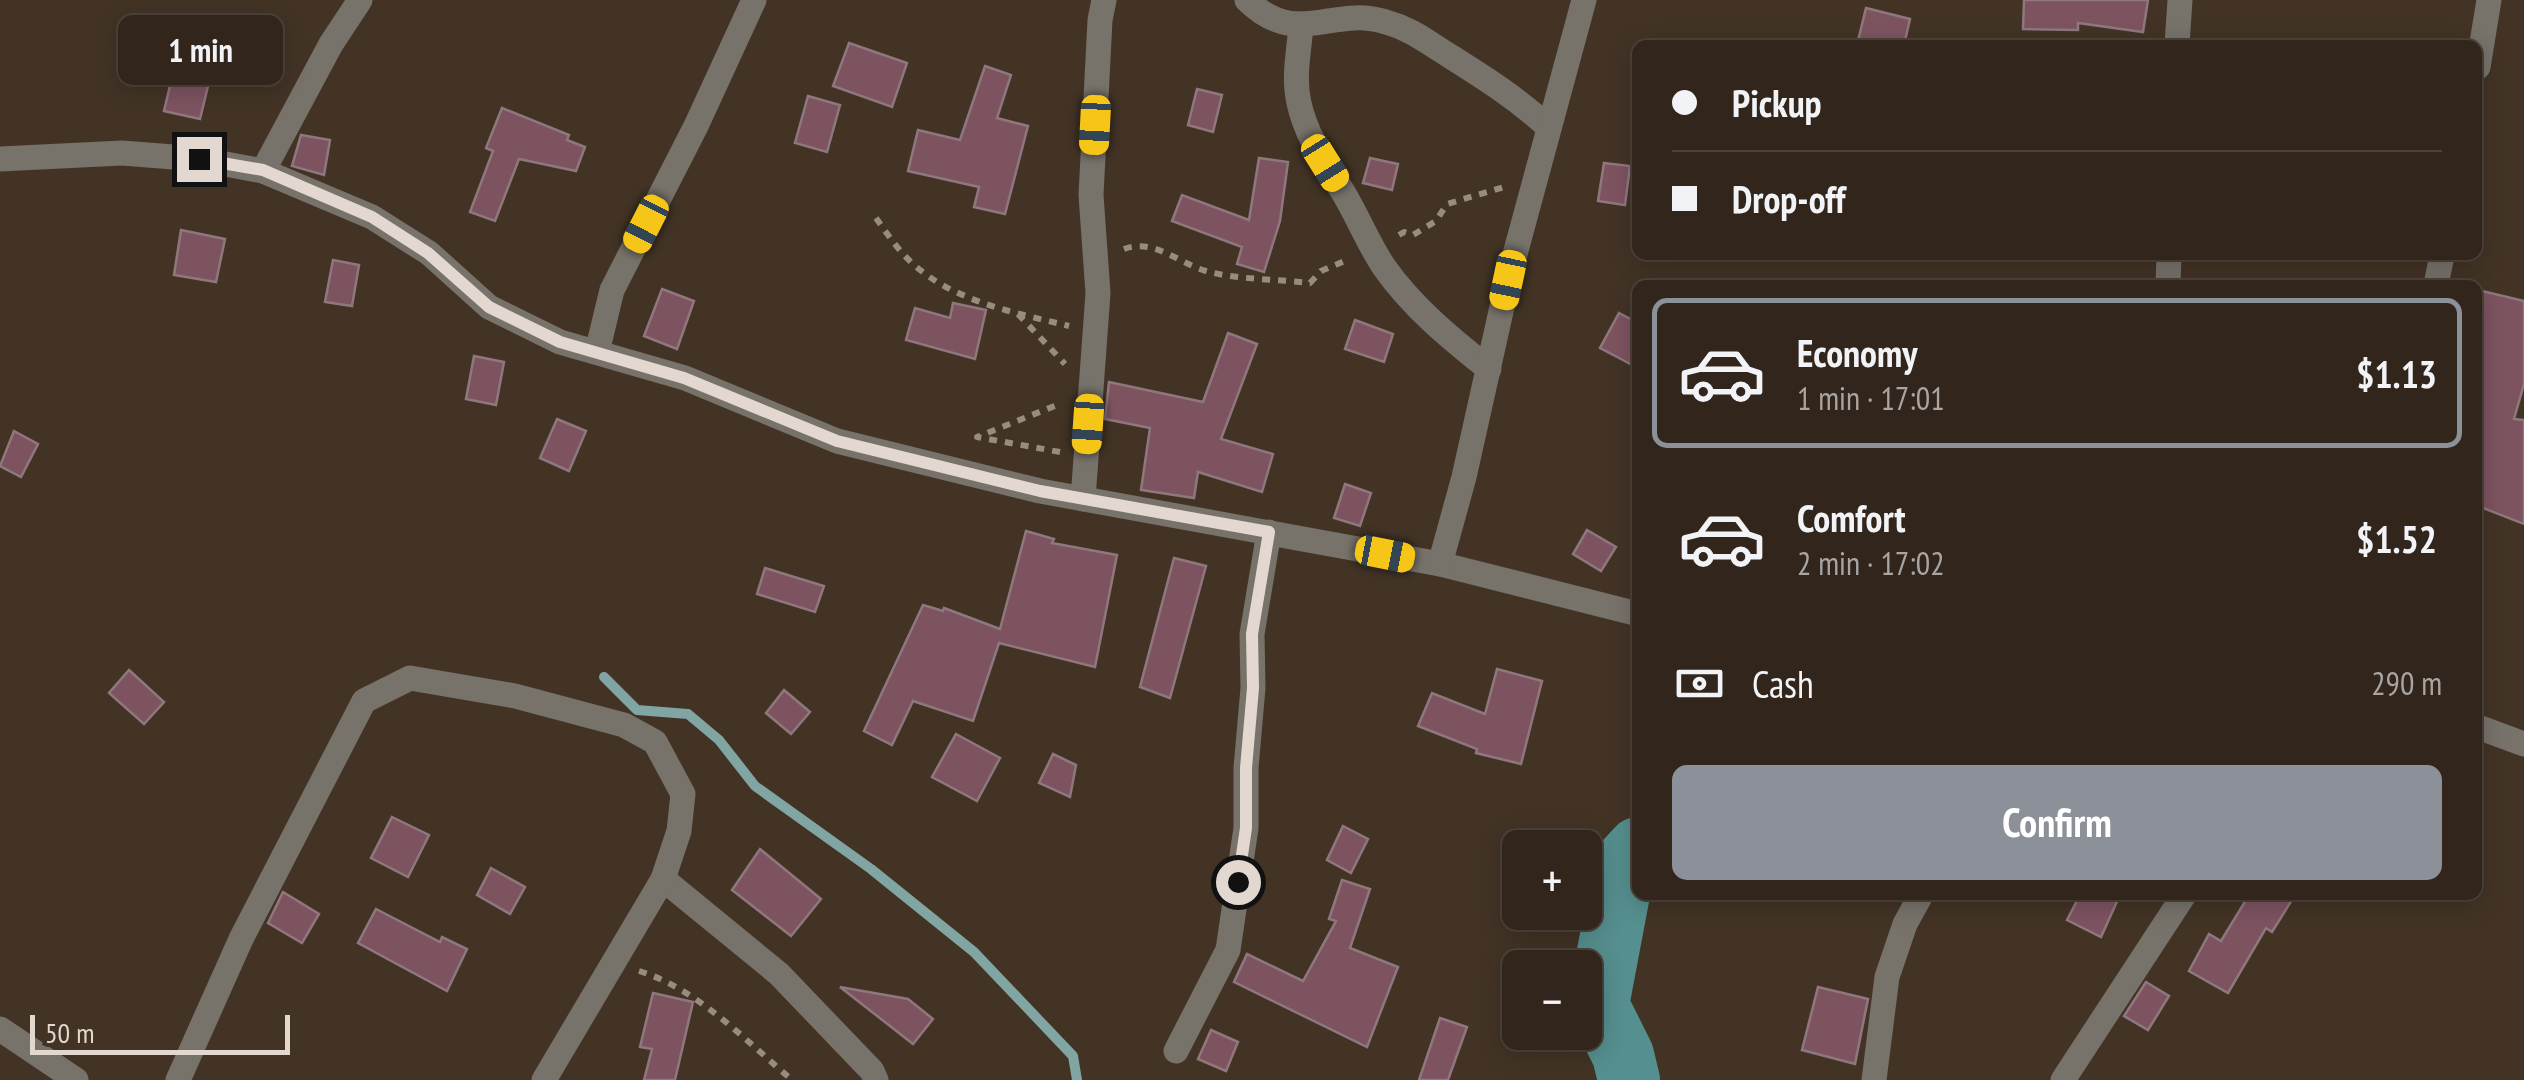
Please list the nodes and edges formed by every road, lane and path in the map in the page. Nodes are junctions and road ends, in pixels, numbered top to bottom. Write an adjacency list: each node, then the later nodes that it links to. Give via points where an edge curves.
1 (360, 0): 13 (street)
2 (754, 0): 17 (street, via 612,290)
3 (1104, 0): 16 (street, via 1091,195)
4 (1246, 0): 8 (street, via 1276,23)
5 (1584, 0): 11 (street)
6 (2180, 0): 9 (street)
7 (2489, 0): 10 (street)
8 (1301, 26): 11 (street, via 1383,20 1415,32 1520,100); 18 (street, via 1298,102 1325,163 1408,298)
9 (2178, 40)
10 (2482, 43)
11 (1549, 128): 18 (street)
12 (0, 159): 13 (street, via 122,153)
13 (263, 170): 17 (street, via 372,217 428,253 489,307)
14 (876, 218): 15 (path, via 906,258 951,291)
15 (1018, 314): 16 (path); 19 (path)
16 (1094, 332): 19 (street)
17 (596, 352): 21 (street, via 684,378 837,441)
18 (1489, 370): 23 (street)
19 (1090, 392): 20 (street); 20 (path, via 976,437)
20 (1085, 457): 21 (street)
21 (1083, 499): 22 (street)
22 (1269, 532): 23 (street); 32 (street, via 1252,634 1246,828 1228,950)
23 (1440, 564): 24 (street)
24 (1632, 612)
25 (2482, 728): 26 (street)
26 (2524, 744)
27 (662, 880): 30 (street); 34 (street, via 683,794 655,742 624,726 515,696 410,678 364,701 267,886); 37 (street, via 778,974)
28 (1919, 900): 38 (street, via 1887,976)
29 (2181, 900): 39 (street)
30 (612, 964): 35 (street); 36 (path, via 681,990)
31 (0, 1029): 33 (street)
32 (1176, 1051)
33 (76, 1080)
34 (178, 1080)
35 (544, 1080)
36 (792, 1080)
37 (876, 1080)
38 (1874, 1080)
39 (2063, 1080)

